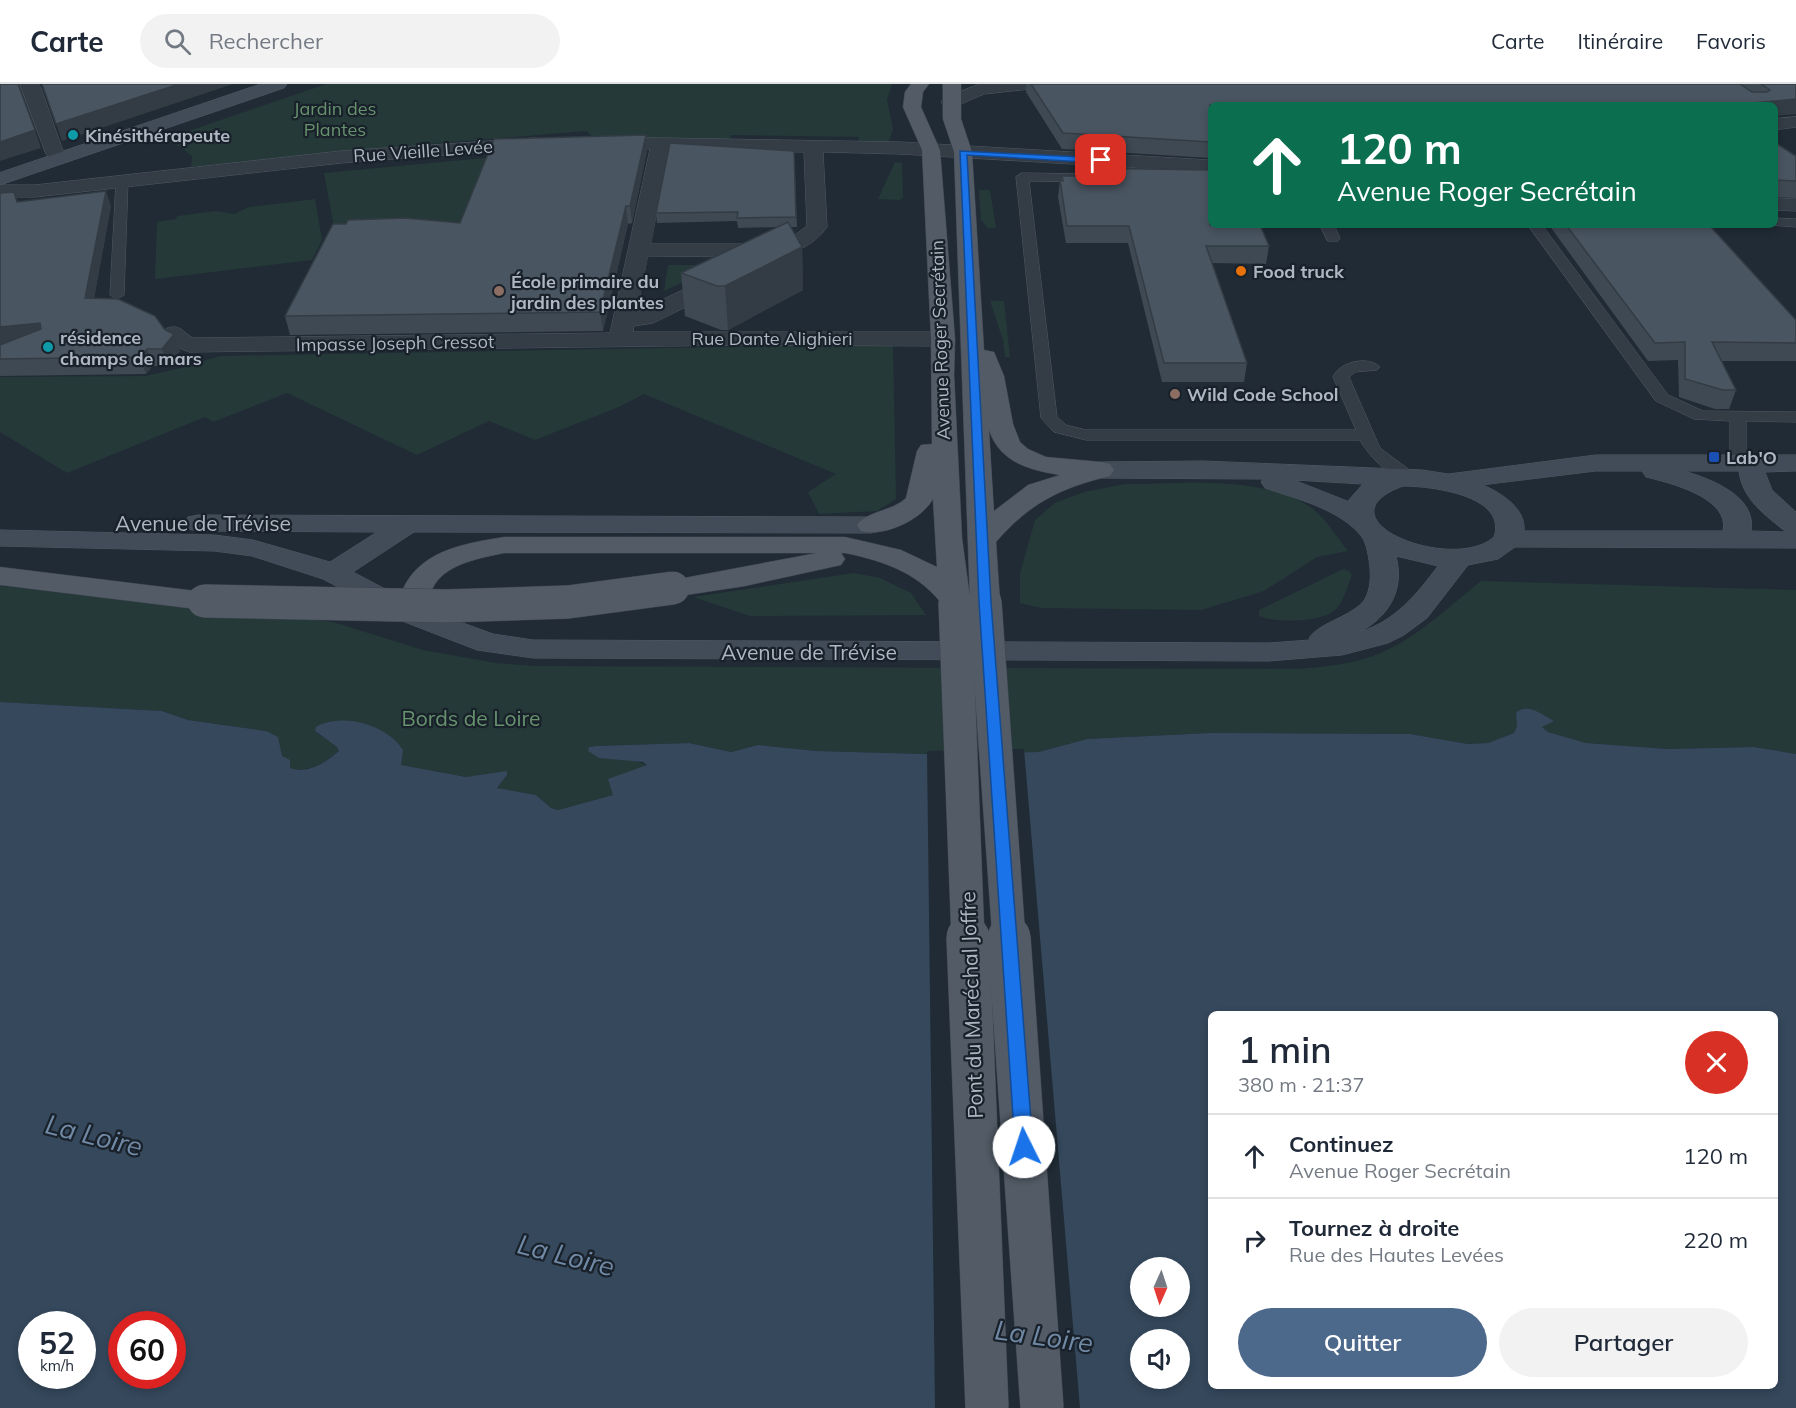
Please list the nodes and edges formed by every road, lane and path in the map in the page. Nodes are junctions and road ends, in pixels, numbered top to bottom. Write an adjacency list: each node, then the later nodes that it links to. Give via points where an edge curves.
1 (29, 84): 13 (street, via 55,154)
2 (278, 84): 13 (street)
3 (920, 84): 11 (main road, Avenue Roger Secrétain, via 914,92 912,107)
4 (1030, 84): 5 (street)
5 (975, 87): 6 (street)
6 (951, 93): 12 (main road, Avenue Roger Secrétain, via 951,123)
7 (584, 143): 8 (street)
8 (661, 143): 10 (street); 27 (street)
9 (549, 144): 17 (street, Rue Vieille Levée, via 341,158)
10 (813, 147): 11 (street); 28 (street, via 817,227 795,244)
11 (931, 150): 12 (street); 33 (main road, Avenue Roger Secrétain)
12 (963, 152): 14 (street); 30 (main road, Avenue Roger Secrétain)
13 (64, 157): 15 (street)
14 (1208, 165)
15 (6, 177): 18 (street)
16 (1098, 178): 38 (lane, via 1022,177 1049,418 1060,429 1086,435)
17 (122, 182): 18 (street, Rue Vieille Levée); 29 (lane)
18 (66, 188): 19 (street, Rue Vieille Levée)
19 (0, 191)
20 (1778, 204): 21 (street)
21 (1796, 205)
22 (1778, 222): 23 (lane)
23 (1796, 223)
24 (1328, 228): 26 (lane)
25 (1537, 228): 36 (lane, via 1662,398 1700,416)
26 (1333, 238)
27 (639, 250): 28 (street); 31 (street)
28 (760, 251): 31 (street, Rue Dante Alighieri, via 749,267)
29 (117, 295)
30 (970, 320): 42 (main road, via 994,374 1003,435 1013,452 1033,462); 53 (main road, Avenue Roger Secrétain)
31 (623, 330): 32 (street, Impasse Joseph Cressot, via 189,345); 33 (street, Rue Dante Alighieri)
32 (175, 333)
33 (943, 339): 35 (main road, Avenue Roger Secrétain)
34 (1372, 367): 38 (lane, via 1352,367 1341,377)
35 (942, 375): 50 (main road, via 923,497 915,507); 59 (main road, Avenue Roger Secrétain, via 948,538)
36 (1738, 417): 37 (lane); 40 (lane)
37 (1796, 417)
38 (1367, 435): 44 (lane, via 1373,450)
39 (1623, 462): 40 (street); 45 (street); 54 (street, via 1669,474 1722,499 1738,520)
40 (1749, 463): 41 (street); 48 (street, via 1752,483 1767,502)
41 (1796, 463)
42 (1101, 470): 43 (street); 53 (main road, via 1038,491 1007,513)
43 (1235, 471): 44 (street); 49 (street, via 1326,500)
44 (1403, 478): 45 (street); 49 (street, via 1380,484 1367,491 1360,501)
45 (1449, 482): 52 (street, via 1470,488 1504,511 1511,525)
46 (0, 522): 47 (street, Avenue de Trévise)
47 (406, 525): 50 (street, Avenue de Trévise); 57 (street)
48 (1796, 526)
49 (1369, 527): 56 (street, via 1393,545 1414,553); 61 (street, Avenue de Trévise, via 1385,576 1377,605 1357,623)
50 (868, 537): 58 (main road, bridge, via 847,555 745,577 568,602 446,606 204,601); 59 (main road, via 896,558 928,572); 60 (main road, via 845,545 504,545 470,551 440,565 422,582)
51 (0, 538): 57 (street, Avenue de Trévise, via 214,543 253,548)
52 (1508, 539): 54 (street); 56 (street, via 1482,555)
53 (983, 540): 59 (main road, Avenue Roger Secrétain)
54 (1735, 540): 55 (street)
55 (1796, 540)
56 (1459, 558): 61 (street, Avenue de Trévise, via 1409,618 1380,637 1356,644)
57 (333, 573): 60 (street, Avenue de Trévise)
58 (0, 576)
59 (965, 601): 62 (main road, Pont du Maréchal Joffre, bridge); 63 (main road, Pont du Maréchal Joffre, bridge)
60 (408, 613): 61 (street, Avenue de Trévise, via 488,643 580,651)
61 (1300, 649)
62 (987, 1408)
63 (1042, 1408)

